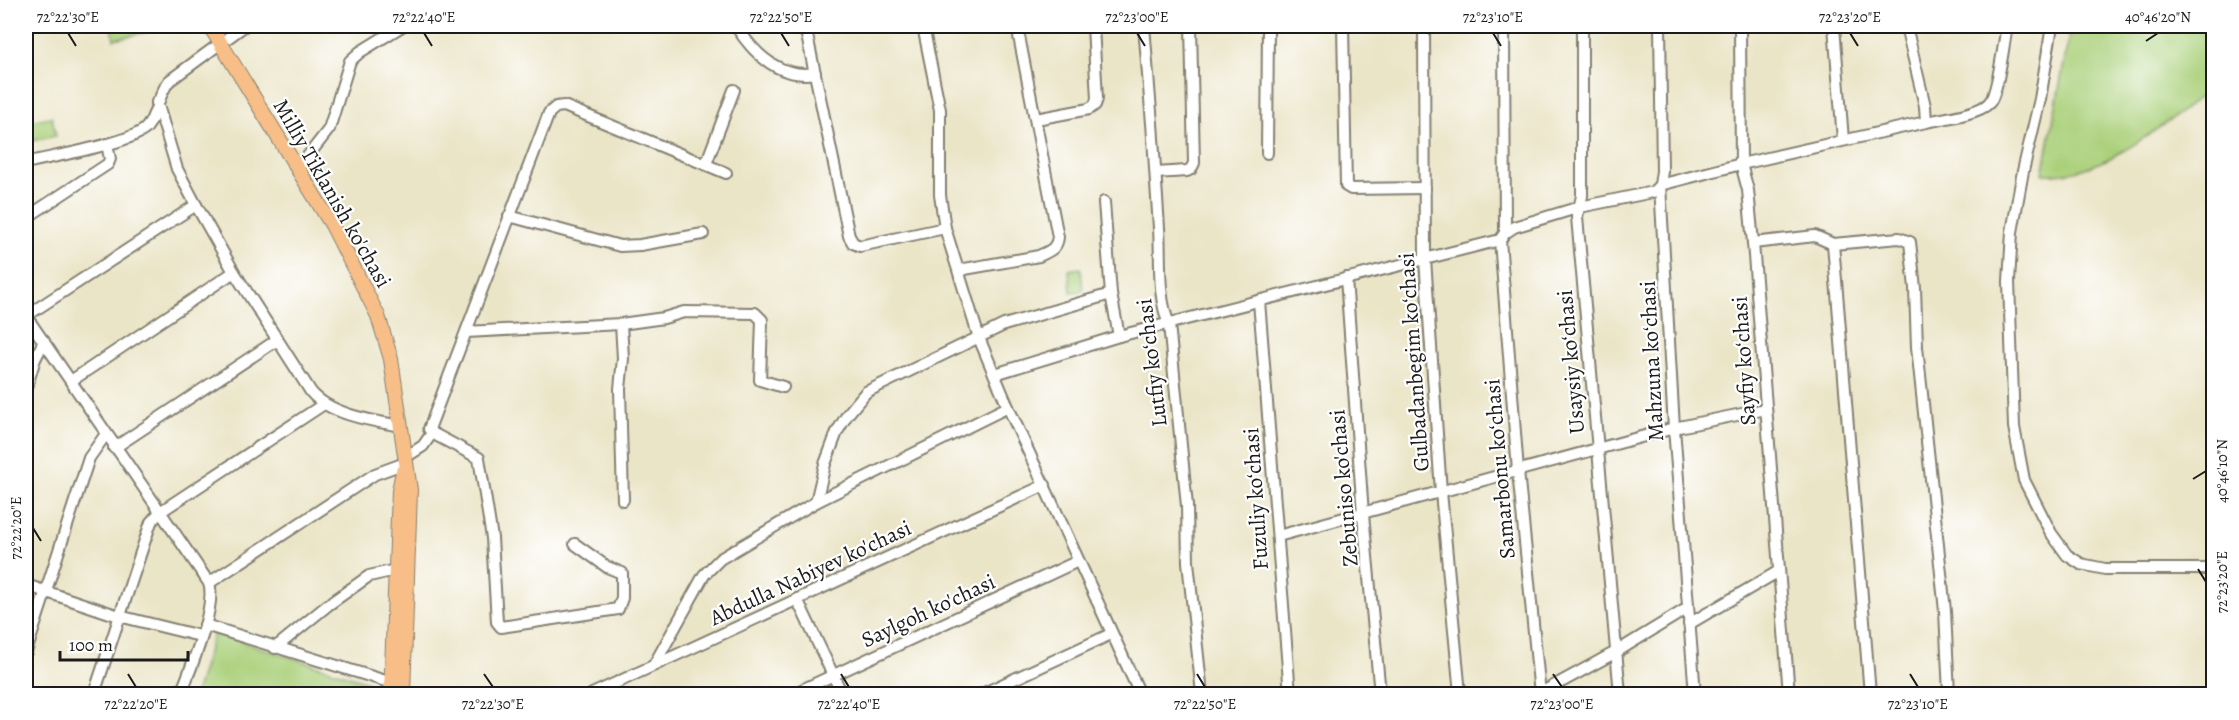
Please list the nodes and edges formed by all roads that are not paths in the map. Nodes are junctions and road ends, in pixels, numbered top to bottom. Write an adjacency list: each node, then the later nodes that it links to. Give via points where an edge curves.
1 (210, 26): 22 (main road, Milliy Tiklanish ko'chasi)
2 (244, 26): 22 (street)
3 (402, 26): 34 (street, via 350,61 329,129)
4 (736, 26): 23 (street, via 757,53 784,71)
5 (805, 26): 23 (street)
6 (923, 26): 44 (street, via 940,110 940,195)
7 (1017, 26): 26 (street)
8 (1093, 26): 26 (street, via 1095,105)
9 (1144, 26): 36 (street, Lutfiy koʻchasi)
10 (1191, 26): 36 (street, via 1194,163 1186,171)
11 (1268, 26): 30 (street)
12 (1343, 26): 38 (street, via 1346,186)
13 (1424, 26): 38 (street, Gulbadanbegim koʻchasi)
14 (1504, 26): 46 (street, Samarbonu koʻchasi)
15 (1582, 26): 41 (street, Usaysiy koʻchasi)
16 (1660, 26): 37 (street, Mahzuna koʻchasi)
17 (1740, 26): 33 (street, Sayfiy koʻchasi)
18 (1834, 26): 28 (street)
19 (1906, 26): 27 (street)
20 (2007, 26): 27 (street, via 1995,92 1989,104)
21 (2052, 26): 87 (street, via 2023,171 2009,281 2019,464 2051,533 2067,555 2080,564 2105,569)
22 (220, 42): 25 (street, via 176,74 163,88); 34 (main road, Milliy Tiklanish ko'chasi)
23 (815, 73): 44 (street, via 853,243 860,246)
24 (734, 90): 32 (street)
25 (158, 102): 29 (street, via 143,131); 40 (street, via 173,158)
26 (1036, 118): 50 (street, via 1057,244 1039,256)
27 (1926, 122): 28 (street)
28 (1843, 140): 33 (street)
29 (107, 144): 31 (street); 43 (street, via 108,164)
30 (1266, 153)
31 (26, 163)
32 (706, 164): 35 (street); 42 (street, via 564,106 556,107 549,113)
33 (1741, 164): 37 (street); 47 (street, Sayfiy koʻchasi, via 1748,190)
34 (297, 170): 70 (main road, Milliy Tiklanish ko'chasi, via 332,225 378,316 391,359)
35 (726, 172)
36 (1156, 173): 57 (street, Lutfiy koʻchasi)
37 (1660, 185): 41 (street, via 1653,192); 71 (street, Mahzuna koʻchasi)
38 (1425, 188): 49 (street, Gulbadanbegim koʻchasi)
39 (1104, 202): 53 (street)
40 (196, 205): 51 (street); 55 (street)
41 (1580, 207): 46 (street, via 1514,227); 75 (street, Usaysiy koʻchasi, via 1577,217)
42 (509, 216): 45 (street, via 620,246); 58 (street)
43 (26, 219)
44 (945, 228): 50 (street)
45 (703, 234)
46 (1503, 236): 49 (street); 77 (street, Samarbonu koʻchasi)
47 (1753, 243): 48 (street, via 1815,236); 69 (street, Sayfiy koʻchasi)
48 (1833, 243): 122 (street); 123 (street, via 1899,238 1912,246 1917,347)
49 (1425, 259): 52 (street); 79 (street, Gulbadanbegim koʻchasi)
50 (959, 270): 60 (street)
51 (234, 272): 61 (street); 64 (street)
52 (1346, 278): 54 (street); 83 (street, Zebuniso ko'chasi)
53 (1111, 294): 59 (street); 60 (street, via 1004,325)
54 (1259, 301): 57 (street); 84 (street, Fuzuliy koʻchasi)
55 (26, 316): 62 (street)
56 (621, 324): 58 (street); 65 (street, via 684,312 755,313 762,320 760,380); 80 (street)
57 (1168, 324): 59 (street); 114 (street, Lutfiy koʻchasi)
58 (466, 332): 72 (street, via 429,424)
59 (1119, 336): 63 (street)
60 (979, 338): 63 (street); 81 (street, via 866,392 837,432)
61 (277, 340): 67 (street, via 311,392); 74 (street)
62 (44, 341): 64 (street); 66 (street)
63 (995, 374): 68 (street)
64 (71, 381): 73 (street)
65 (783, 387)
66 (26, 388)
67 (324, 404): 70 (street, via 364,420); 82 (street)
68 (1008, 407): 78 (street); 81 (street)
69 (1766, 409): 71 (street); 89 (street, Sayfiy koʻchasi)
70 (401, 426): 76 (main road, Milliy Tiklanish ko'chasi)
71 (1674, 428): 75 (street); 94 (street, Mahzuna koʻchasi)
72 (432, 433): 76 (street, via 423,446); 85 (street, via 479,458 492,538 499,625 619,608 622,573 606,567)
73 (106, 434): 74 (street); 92 (street, via 89,458)
74 (114, 448): 82 (street)
75 (1597, 449): 77 (street); 102 (street, Usaysiy koʻchasi)
76 (404, 460): 88 (main road, Milliy Tiklanish ko'chasi); 90 (street, via 375,474); 108 (main road, Milliy Tiklanish ko'chasi, via 410,490)
77 (1518, 471): 79 (street); 118 (street, Samarbonu koʻchasi)
78 (1045, 485): 86 (street); 93 (street, Abdulla Nabiyev ko'chasi)
79 (1442, 492): 83 (street); 117 (street, Gulbadanbegim koʻchasi)
80 (623, 500)
81 (816, 502): 103 (street, via 720,559 704,575)
82 (160, 512): 90 (street); 95 (street, via 146,533)
83 (1363, 513): 84 (street); 116 (street, Zebuniso ko'chasi)
84 (1278, 536): 115 (street, Fuzuliy koʻchasi)
85 (575, 544)
86 (1078, 561): 98 (street); 104 (street, Saylgoh ko'chasi)
87 (2214, 569)
88 (396, 570): 100 (street, via 369,576); 105 (main road, Milliy Tiklanish ko'chasi)
89 (1779, 571): 96 (street); 121 (street, Sayfiy koʻchasi)
90 (208, 583): 97 (street, via 212,596)
91 (26, 585): 92 (street)
92 (46, 591): 95 (street); 101 (street)
93 (798, 599): 103 (street, Abdulla Nabiyev ko'chasi); 104 (street)
94 (1688, 608): 96 (street, Mahzuna koʻchasi); 102 (street)
95 (119, 616): 99 (street); 106 (street)
96 (1689, 624): 120 (street, Mahzuna koʻchasi)
97 (205, 625): 99 (street); 100 (street)
98 (1111, 634): 112 (street); 113 (street)
99 (200, 636): 107 (street)
100 (275, 648): 105 (street)
101 (26, 652)
102 (1616, 652): 118 (street); 119 (street, Usaysiy koʻchasi)
103 (654, 665): 109 (street, Abdulla Nabiyev ko'chasi)
104 (833, 676): 110 (street, Saylgoh ko'chasi); 111 (street)
105 (392, 689)
106 (94, 694)
107 (181, 694)
108 (403, 694)
109 (592, 694)
110 (793, 694)
111 (842, 694)
112 (982, 694)
113 (1140, 694)
114 (1202, 694)
115 (1290, 694)
116 (1380, 694)
117 (1460, 694)
118 (1540, 694)
119 (1620, 694)
120 (1695, 694)
121 (1789, 694)
122 (1870, 694)
123 (1950, 694)

